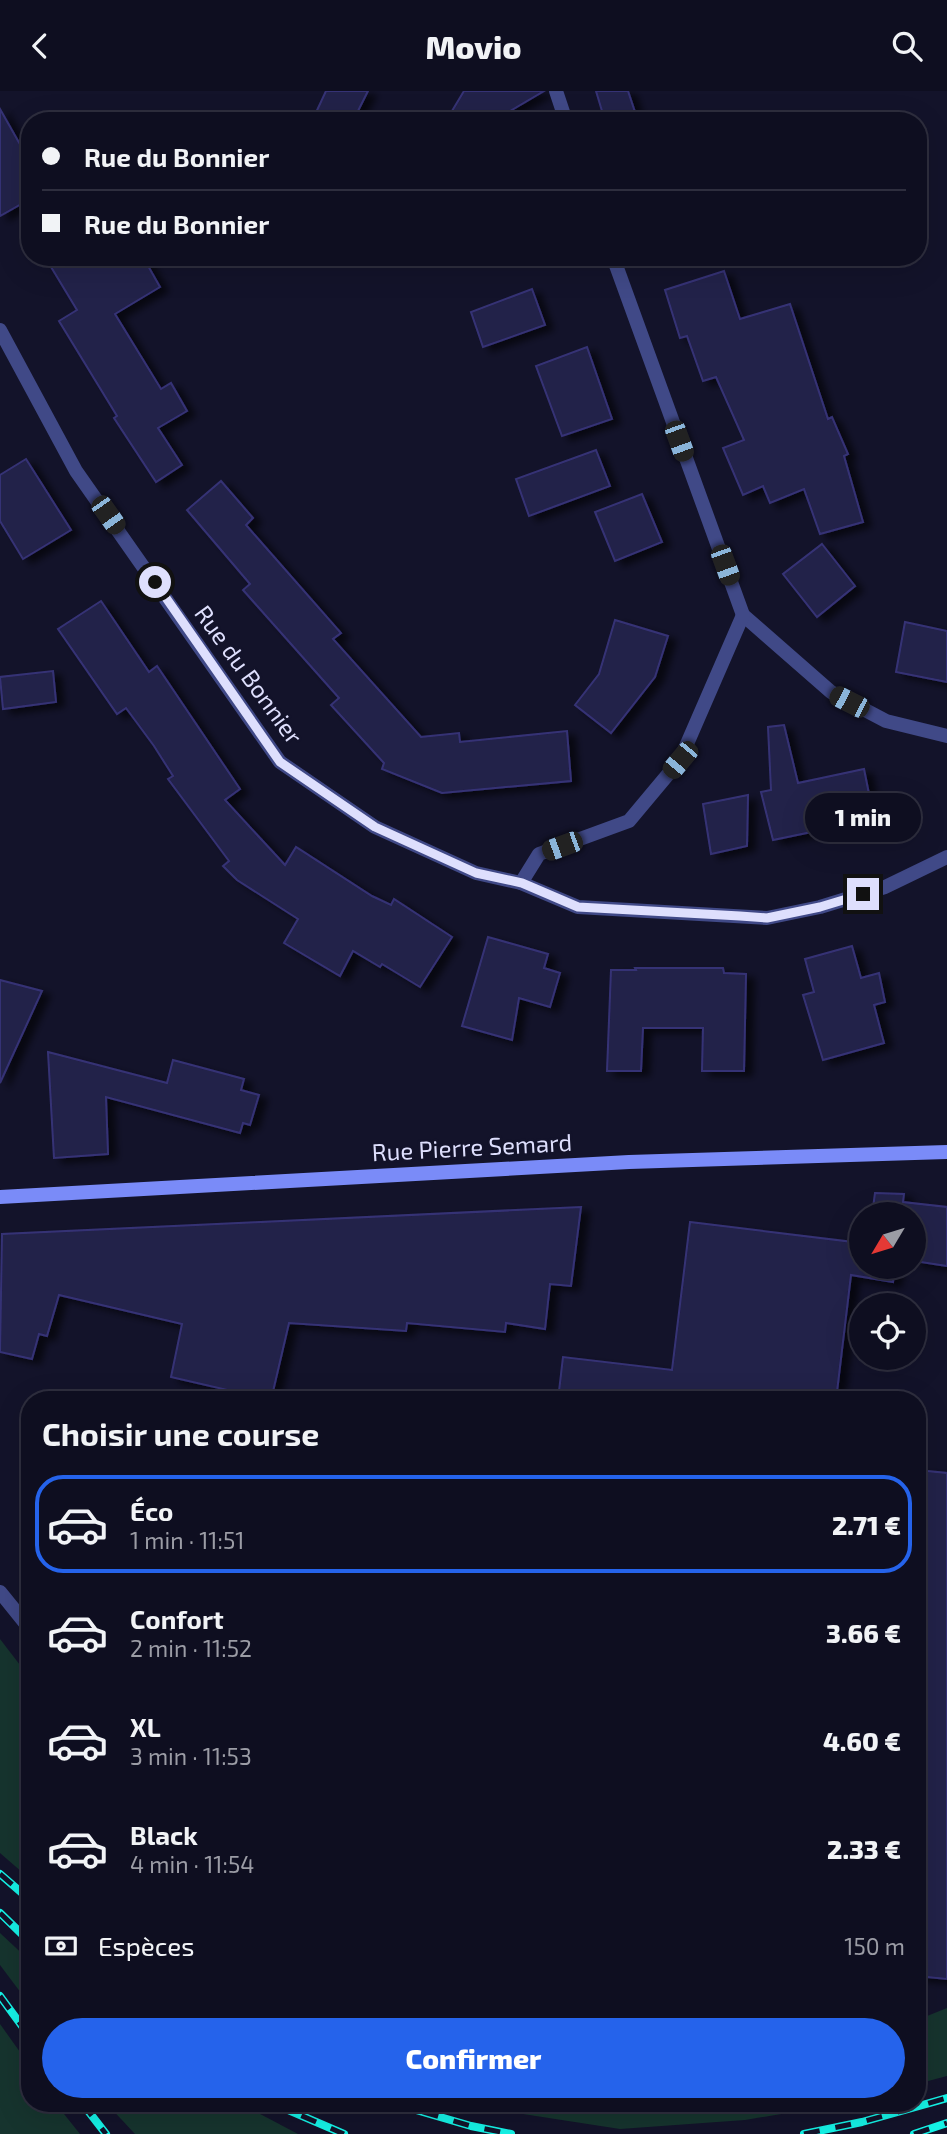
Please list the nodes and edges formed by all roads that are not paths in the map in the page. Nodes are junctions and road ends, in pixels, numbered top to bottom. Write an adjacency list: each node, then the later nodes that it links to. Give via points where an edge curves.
1 (556, 91): 2 (street)
2 (563, 112)
3 (616, 266): 5 (street)
4 (0, 330): 8 (street, Rue du Bonnier, via 76,471 280,762 375,827 476,873)
5 (743, 615): 6 (street, via 831,692 886,720); 8 (street, via 680,760 629,821 539,854)
6 (947, 736)
7 (947, 857): 8 (street, Rue du Bonnier, via 885,887 767,918 578,907)
8 (522, 883)
9 (947, 1152): 10 (street, Rue Pierre Semard, via 629,1162)
10 (0, 1198)
11 (0, 1592): 12 (street)
12 (21, 1618)

